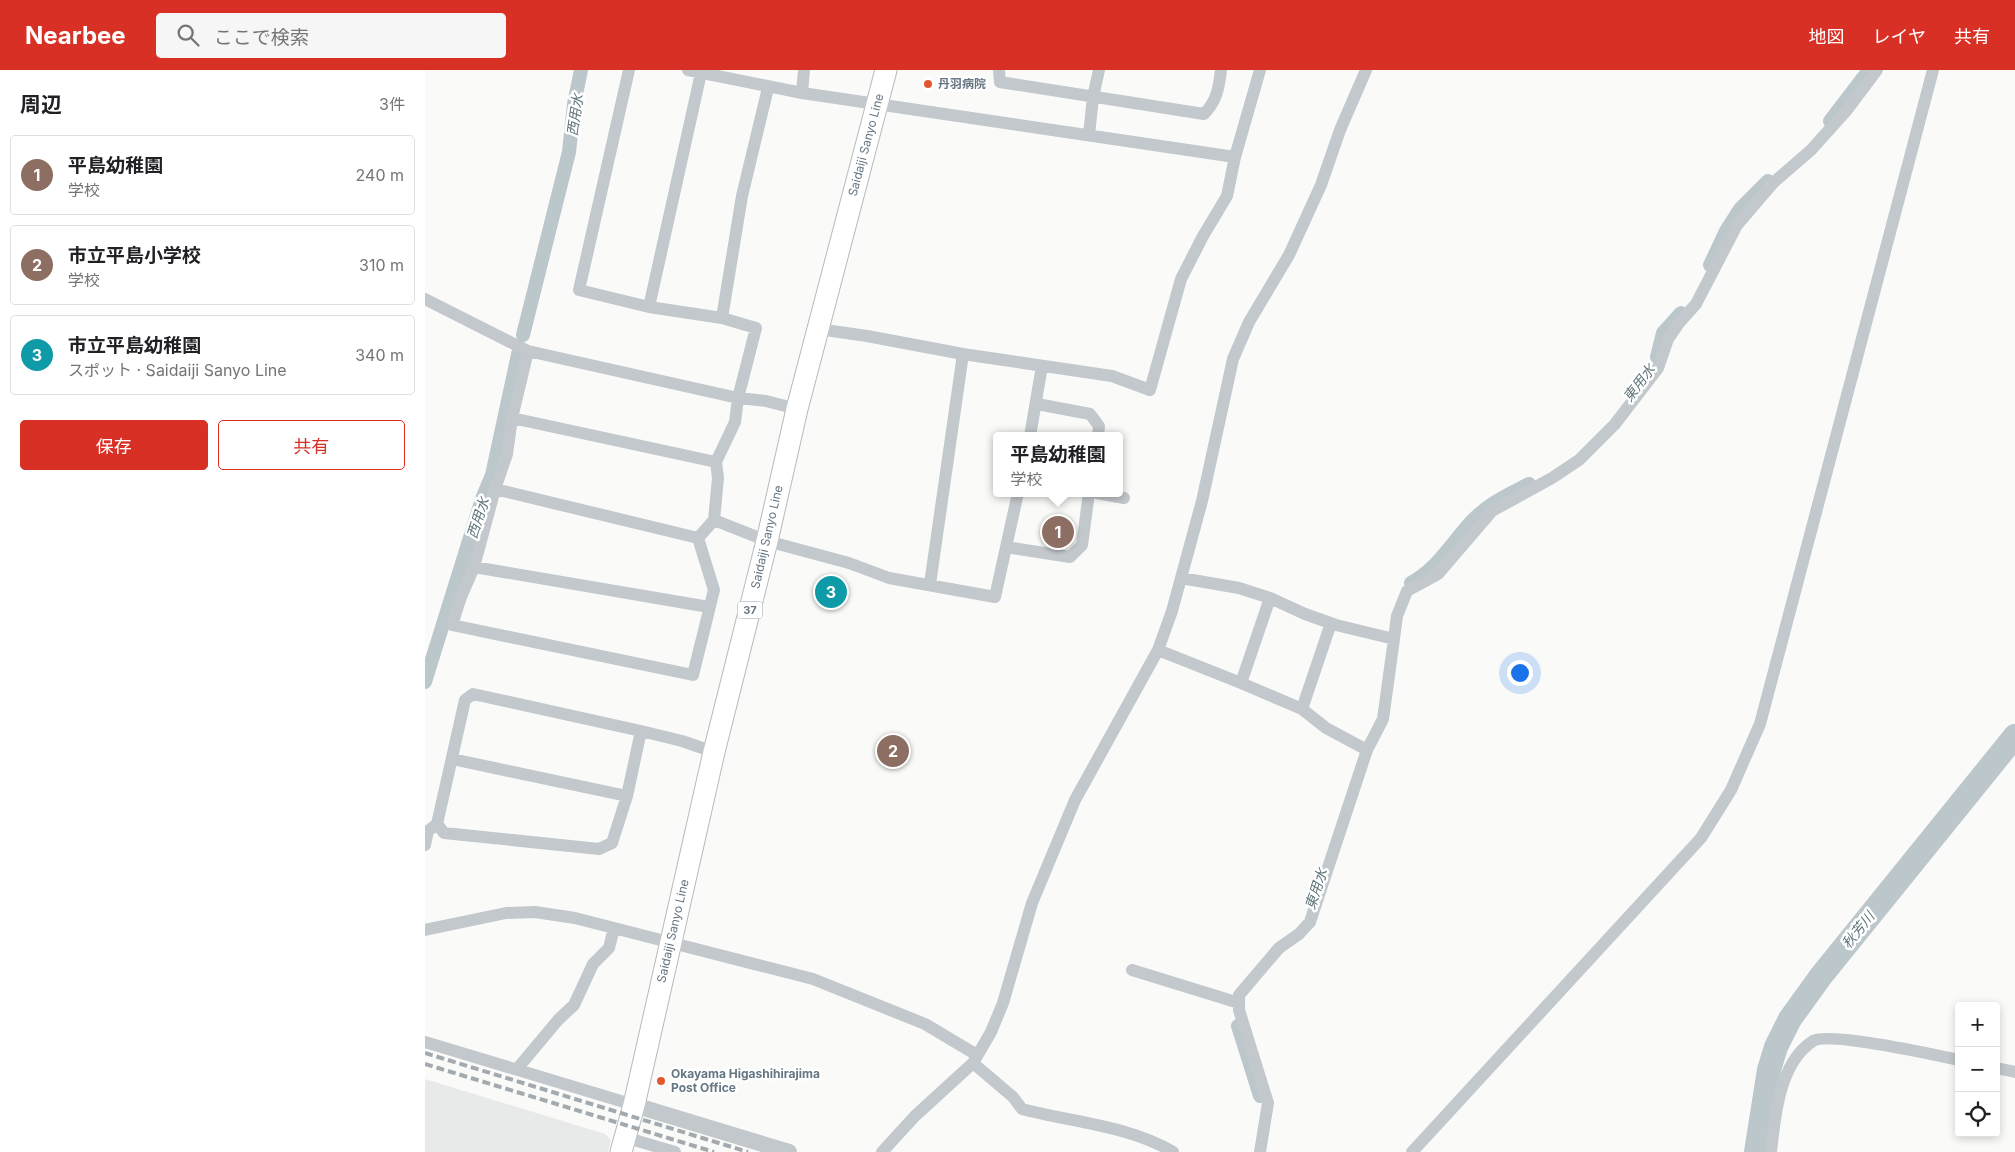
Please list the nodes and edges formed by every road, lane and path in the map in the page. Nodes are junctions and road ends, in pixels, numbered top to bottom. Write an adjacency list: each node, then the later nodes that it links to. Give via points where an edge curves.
1 (629, 70): 19 (street, via 579,290)
2 (804, 70): 13 (street)
3 (886, 70): 15 (main road, Saidaiji Sanyo Line / 37)
4 (999, 70): 14 (street, via 1000,82)
5 (1099, 70): 14 (street)
6 (1221, 70): 14 (street, via 1219,89 1212,106 1204,114)
7 (1260, 70): 17 (street)
8 (1366, 70): 42 (street, via 1321,185 1289,255 1249,322 1233,359 1203,501)
9 (1877, 70): 47 (street, via 1811,150 1773,184 1737,225 1696,304 1668,339 1658,368 1615,424 1579,460 1491,511 1438,574 1407,590)
10 (1933, 70): 76 (street, via 1760,724 1731,790 1701,838)
11 (695, 71): 12 (street); 19 (street)
12 (768, 88): 13 (street); 20 (street, via 742,196)
13 (802, 93): 15 (street)
14 (1093, 97): 16 (street)
15 (877, 104): 16 (street); 21 (main road, Saidaiji Sanyo Line / 37)
16 (1089, 135): 17 (street)
17 (1235, 157): 24 (street, via 1227,196 1181,279 1150,390 1112,376)
18 (425, 299): 22 (street)
19 (649, 306): 20 (street)
20 (722, 318): 25 (street, via 756,328)
21 (818, 328): 23 (street); 27 (main road, Saidaiji Sanyo Line / 37)
22 (528, 351): 25 (street); 28 (street)
23 (963, 354): 24 (street); 43 (street)
24 (1042, 366): 26 (street)
25 (738, 398): 27 (street); 31 (street, via 735,422)
26 (1037, 404): 29 (street); 30 (street, via 1090,414 1099,426)
27 (797, 409): 39 (main road, Saidaiji Sanyo Line / 37)
28 (513, 418): 31 (street); 32 (street, via 507,454)
29 (1031, 432)
30 (1098, 432)
31 (716, 462): 37 (street, via 718,478)
32 (495, 490): 38 (street); 41 (street)
33 (1017, 497): 40 (street)
34 (1088, 497): 40 (street, via 1082,545 1070,557)
35 (1119, 497): 36 (street)
36 (1124, 498)
37 (714, 520): 38 (street); 39 (street)
38 (699, 538): 45 (street, via 714,590)
39 (767, 541): 43 (street, via 849,563 889,578); 53 (main road, Saidaiji Sanyo Line / 37)
40 (1006, 547): 43 (street, via 995,597)
41 (474, 567): 45 (street); 45 (street, via 452,624 693,675)
42 (1181, 578): 44 (street, via 1239,588); 48 (street)
43 (930, 584)
44 (1270, 598): 46 (street); 49 (street)
45 (709, 607)
46 (1331, 623): 47 (street); 50 (street)
47 (1393, 639): 52 (street, via 1383,719)
48 (1158, 650): 49 (street); 64 (street, via 1075,800 1031,903 1003,1003)
49 (1241, 683): 50 (street)
50 (1302, 709): 52 (street, via 1326,728)
51 (641, 731): 53 (street); 54 (street, via 473,694 465,700); 55 (street)
52 (1367, 750): 62 (street, via 1310,922 1279,948 1239,995)
53 (714, 752): 60 (main road, Saidaiji Sanyo Line / 37)
54 (452, 759): 55 (street); 56 (street)
55 (627, 796): 56 (street, via 612,843 599,848 444,833)
56 (437, 824): 57 (street, via 429,831)
57 (425, 845)
58 (614, 928): 59 (street, via 535,912 506,913); 60 (street); 67 (street, via 609,948 593,964 575,1005)
59 (425, 930)
60 (670, 943): 64 (street, via 813,979 925,1024); 69 (main road, Saidaiji Sanyo Line / 37)
61 (1132, 970): 62 (street)
62 (1239, 1003): 75 (street, via 1268,1103)
63 (425, 1042): 67 (street)
64 (975, 1059): 73 (street); 74 (street, via 1022,1109 1137,1135)
65 (1955, 1059): 77 (street, via 1838,1038 1814,1040 1801,1052 1785,1076)
66 (2000, 1069): 68 (street)
67 (517, 1070): 69 (street)
68 (2015, 1072)
69 (634, 1105): 70 (main road, Saidaiji Sanyo Line / 37); 72 (street)
70 (622, 1144): 71 (street)
71 (675, 1152)
72 (789, 1152)
73 (882, 1152)
74 (1173, 1152)
75 (1260, 1152)
76 (1412, 1152)
77 (1771, 1152)

